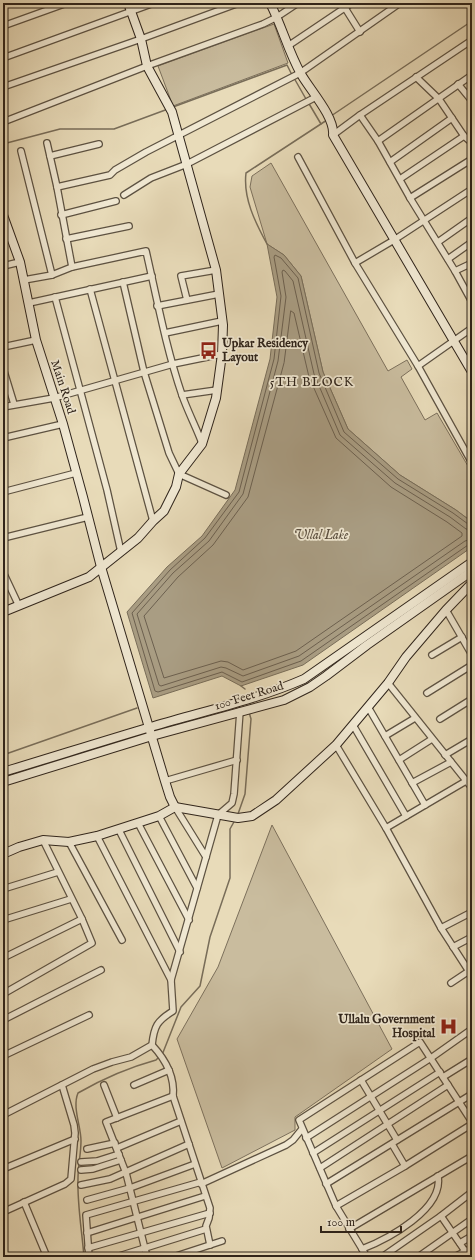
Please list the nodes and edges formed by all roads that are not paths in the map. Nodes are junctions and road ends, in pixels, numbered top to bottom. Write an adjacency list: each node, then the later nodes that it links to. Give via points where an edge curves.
1 (67, 3): 12 (street)
2 (128, 3): 10 (street)
3 (154, 3): 10 (street)
4 (239, 3): 14 (street)
5 (270, 3): 11 (street)
6 (298, 3): 11 (street)
7 (352, 3): 9 (street)
8 (400, 3): 13 (street)
9 (345, 8): 13 (street); 16 (street)
10 (131, 11): 14 (street); 17 (street)
11 (277, 17): 16 (street); 18 (street)
12 (3, 26)
13 (360, 32): 19 (street)
14 (141, 39): 18 (street); 23 (street)
15 (472, 40): 21 (street)
16 (288, 46): 19 (street)
17 (3, 58)
18 (147, 66): 29 (street); 31 (street, via 172,112)
19 (300, 73): 24 (street); 31 (street)
20 (472, 74): 22 (street)
21 (416, 77): 25 (street); 27 (street)
22 (458, 84): 25 (street); 26 (street)
23 (3, 87)
24 (316, 98): 30 (street, via 334,128); 42 (street)
25 (439, 98): 28 (street); 33 (street)
26 (472, 100)
27 (360, 115): 30 (street); 33 (street)
28 (452, 118): 32 (street); 41 (street)
29 (3, 122)
30 (333, 135): 55 (street)
31 (179, 136): 42 (street); 44 (street, via 120,166 110,175)
32 (464, 136): 35 (street); 43 (street)
33 (378, 141): 41 (street)
34 (47, 143): 38 (street)
35 (472, 143)
36 (100, 144): 38 (street)
37 (21, 151): 66 (street)
38 (50, 156): 44 (street)
39 (298, 157): 60 (street)
40 (472, 159): 47 (street)
41 (390, 162): 43 (street)
42 (187, 164): 46 (street, via 151,178); 64 (street)
43 (400, 179): 47 (street)
44 (57, 187): 49 (street)
45 (472, 189): 52 (street)
46 (124, 195)
47 (410, 198): 52 (street)
48 (116, 201): 49 (street)
49 (61, 214): 54 (street)
50 (3, 215): 59 (street, Main Road)
51 (472, 218): 56 (street)
52 (425, 220): 55 (street); 56 (street)
53 (129, 226): 54 (street)
54 (66, 239): 63 (street)
55 (394, 240): 60 (street); 81 (street)
56 (438, 242): 58 (street)
57 (472, 242): 58 (street)
58 (448, 259): 65 (street)
59 (20, 262): 62 (street); 68 (street, Main Road)
60 (355, 263): 85 (street)
61 (472, 263): 65 (street)
62 (3, 266)
63 (72, 267): 66 (street); 67 (street, via 146,251)
64 (216, 270): 71 (street); 73 (street, via 181,276)
65 (455, 271): 74 (street)
66 (52, 274): 68 (street)
67 (152, 276): 69 (street); 76 (street)
68 (24, 280): 75 (street, Main Road)
69 (123, 282): 70 (street); 87 (street)
70 (90, 289): 72 (street); 89 (street)
71 (219, 294): 73 (street); 77 (street)
72 (55, 297): 75 (street); 90 (street)
73 (187, 300): 76 (street)
74 (472, 302)
75 (29, 303): 80 (street, Main Road)
76 (157, 306): 79 (street)
77 (222, 321): 79 (street); 83 (street)
78 (472, 328): 81 (street)
79 (165, 333): 84 (street)
80 (36, 340): 82 (street); 93 (street, Main Road)
81 (454, 341): 85 (street); 88 (street)
82 (3, 347)
83 (222, 354): 84 (street); 91 (street)
84 (173, 364): 87 (street); 92 (street)
85 (418, 366): 99 (street)
86 (3, 372): 94 (street)
87 (144, 372): 89 (street); 101 (street, via 169,453)
88 (472, 372)
89 (115, 380): 90 (street); 105 (street)
90 (80, 390): 93 (street); 107 (street)
91 (217, 390): 92 (street); 98 (street)
92 (182, 395): 98 (street)
93 (54, 398): 94 (street); 96 (street, Main Road)
94 (14, 404): 95 (street)
95 (3, 407)
96 (63, 424): 97 (street); 100 (street, Main Road)
97 (3, 438)
98 (202, 444): 101 (street)
99 (472, 463)
100 (76, 473): 102 (street); 104 (street, Main Road)
101 (180, 474): 103 (street); 105 (street, via 164,510)
102 (3, 492)
103 (226, 495)
104 (88, 517): 106 (street); 109 (street, Main Road)
105 (153, 521): 107 (street)
106 (3, 538)
107 (121, 552): 109 (street)
108 (472, 562): 128 (street, 100 Feet Road, via 304,678 280,689)
109 (101, 567): 113 (street, via 89,577); 128 (street, Main Road)
110 (472, 570): 124 (street, 100 Feet Road, via 310,686 284,700)
111 (3, 572): 113 (street)
112 (472, 583): 114 (street)
113 (19, 606): 115 (street)
114 (446, 610): 116 (street); 120 (street, via 406,657)
115 (3, 612)
116 (462, 637): 117 (street); 118 (street)
117 (432, 655)
118 (472, 655)
119 (472, 665): 121 (street)
120 (388, 683): 123 (street); 125 (street)
121 (427, 693)
122 (472, 699): 126 (street)
123 (368, 707): 127 (street); 129 (street)
124 (246, 710): 128 (street, 100 Feet Road); 134 (street)
125 (416, 718): 129 (street); 131 (street)
126 (440, 719)
127 (353, 725): 132 (street); 147 (street)
128 (151, 732): 137 (street, 100 Feet Road); 138 (street, Main Road); 140 (street, 100 Feet Road)
129 (385, 736): 135 (street)
130 (472, 738): 133 (street)
131 (432, 739): 133 (street); 135 (street)
132 (336, 746): 145 (street, via 276,800 252,816 238,818); 149 (street)
133 (445, 755): 136 (street)
134 (237, 760): 138 (street); 145 (street, via 232,803)
135 (399, 760): 141 (street)
136 (451, 762): 139 (street); 141 (street)
137 (3, 772)
138 (165, 781): 144 (street, Main Road)
139 (466, 781): 142 (street); 143 (street)
140 (3, 782)
141 (412, 783): 143 (street)
142 (472, 788)
143 (425, 806): 147 (street)
144 (175, 807): 145 (street); 146 (street); 155 (street)
145 (218, 815): 155 (street)
146 (159, 816): 148 (street); 157 (street)
147 (406, 816): 149 (street)
148 (138, 823): 150 (street); 163 (street)
149 (386, 828): 164 (street)
150 (119, 830): 151 (street); 168 (street)
151 (97, 836): 153 (street); 172 (street)
152 (43, 840): 153 (street); 154 (street); 156 (street)
153 (69, 842): 166 (street)
154 (3, 854)
155 (206, 857): 157 (street)
156 (58, 872): 158 (street); 159 (street)
157 (197, 888): 163 (street)
158 (3, 889)
159 (72, 899): 161 (street); 162 (street)
160 (472, 912): 164 (street)
161 (82, 919): 169 (street); 174 (street, via 92,942)
162 (3, 920)
163 (189, 920): 168 (street)
164 (441, 928): 167 (street)
165 (472, 937): 167 (street)
166 (122, 940)
167 (453, 947): 171 (street)
168 (180, 952): 172 (street)
169 (3, 958)
170 (101, 970): 176 (street)
171 (471, 972): 173 (street)
172 (171, 980): 178 (street, via 173,1011 160,1019)
173 (451, 983)
174 (3, 994)
175 (89, 1015): 179 (street)
176 (3, 1020)
177 (472, 1029): 180 (street)
178 (152, 1045): 182 (street, via 162,1055); 185 (street, via 132,1057 93,1069)
179 (3, 1056)
180 (431, 1058): 183 (street); 184 (street, via 420,1042); 191 (street)
181 (472, 1059): 183 (street)
182 (169, 1070): 187 (street); 190 (street, via 173,1082)
183 (442, 1075): 188 (street); 193 (street)
184 (361, 1080): 191 (street); 199 (street, via 299,1120)
185 (62, 1085): 194 (street); 201 (street, via 74,1125)
186 (104, 1085): 195 (street)
187 (134, 1085)
188 (448, 1085): 192 (street); 198 (street)
189 (472, 1094): 192 (street)
190 (173, 1096): 195 (street); 196 (street)
191 (371, 1097): 193 (street); 200 (street)
192 (459, 1102): 197 (street); 202 (street)
193 (380, 1111): 198 (street); 207 (street)
194 (3, 1115)
195 (117, 1118): 205 (street, via 106,1122)
196 (181, 1121): 203 (street); 205 (street)
197 (472, 1123): 213 (street)
198 (387, 1124): 202 (street); 214 (street)
199 (302, 1129): 200 (street); 219 (street, via 286,1145)
200 (306, 1138): 207 (street)
201 (75, 1139): 215 (street); 227 (street, via 70,1182)
202 (397, 1140): 204 (street)
203 (188, 1144): 212 (street); 217 (street)
204 (392, 1144): 213 (street); 220 (street)
205 (116, 1145): 206 (street); 208 (street)
206 (87, 1149)
207 (313, 1153): 214 (street)
208 (119, 1154): 210 (street); 211 (street, via 97,1161)
209 (472, 1156): 218 (street)
210 (121, 1160): 216 (street); 217 (street)
211 (81, 1162)
212 (195, 1164): 219 (street); 222 (street)
213 (405, 1166): 228 (street)
214 (320, 1168): 220 (street)
215 (3, 1169)
216 (81, 1170)
217 (126, 1173): 221 (street, via 104,1181); 222 (street)
218 (438, 1176): 235 (street); 246 (street, via 439,1186 436,1194 421,1214 389,1236)
219 (201, 1183): 224 (street); 226 (street)
220 (326, 1184): 228 (street)
221 (81, 1185)
222 (130, 1188): 225 (street); 226 (street)
223 (472, 1192): 232 (street)
224 (205, 1196): 230 (street); 231 (street)
225 (87, 1200)
226 (134, 1201): 231 (street); 238 (street, via 86,1215)
227 (24, 1202): 229 (street); 250 (street)
228 (336, 1206): 235 (street)
229 (3, 1212)
230 (210, 1213): 234 (street); 236 (street)
231 (138, 1216): 236 (street); 238 (street)
232 (441, 1216): 237 (street); 256 (street)
233 (472, 1219): 237 (street)
234 (206, 1229): 242 (street); 245 (street)
235 (349, 1229): 246 (street)
236 (141, 1232): 243 (street); 245 (street)
237 (453, 1232): 241 (street); 257 (street)
238 (87, 1233): 243 (street)
239 (472, 1236): 241 (street)
240 (222, 1241): 242 (street)
241 (460, 1244): 248 (street)
242 (210, 1245): 254 (street)
243 (88, 1248): 251 (street)
244 (472, 1248): 248 (street)
245 (145, 1249): 252 (street); 253 (street)
246 (362, 1249): 255 (street)
247 (3, 1251): 249 (street)
248 (465, 1251): 258 (street)
249 (6, 1257)
250 (47, 1257)
251 (89, 1257)
252 (116, 1257)
253 (147, 1257)
254 (173, 1257)
255 (367, 1257)
256 (382, 1257)
257 (418, 1257)
258 (454, 1257)

